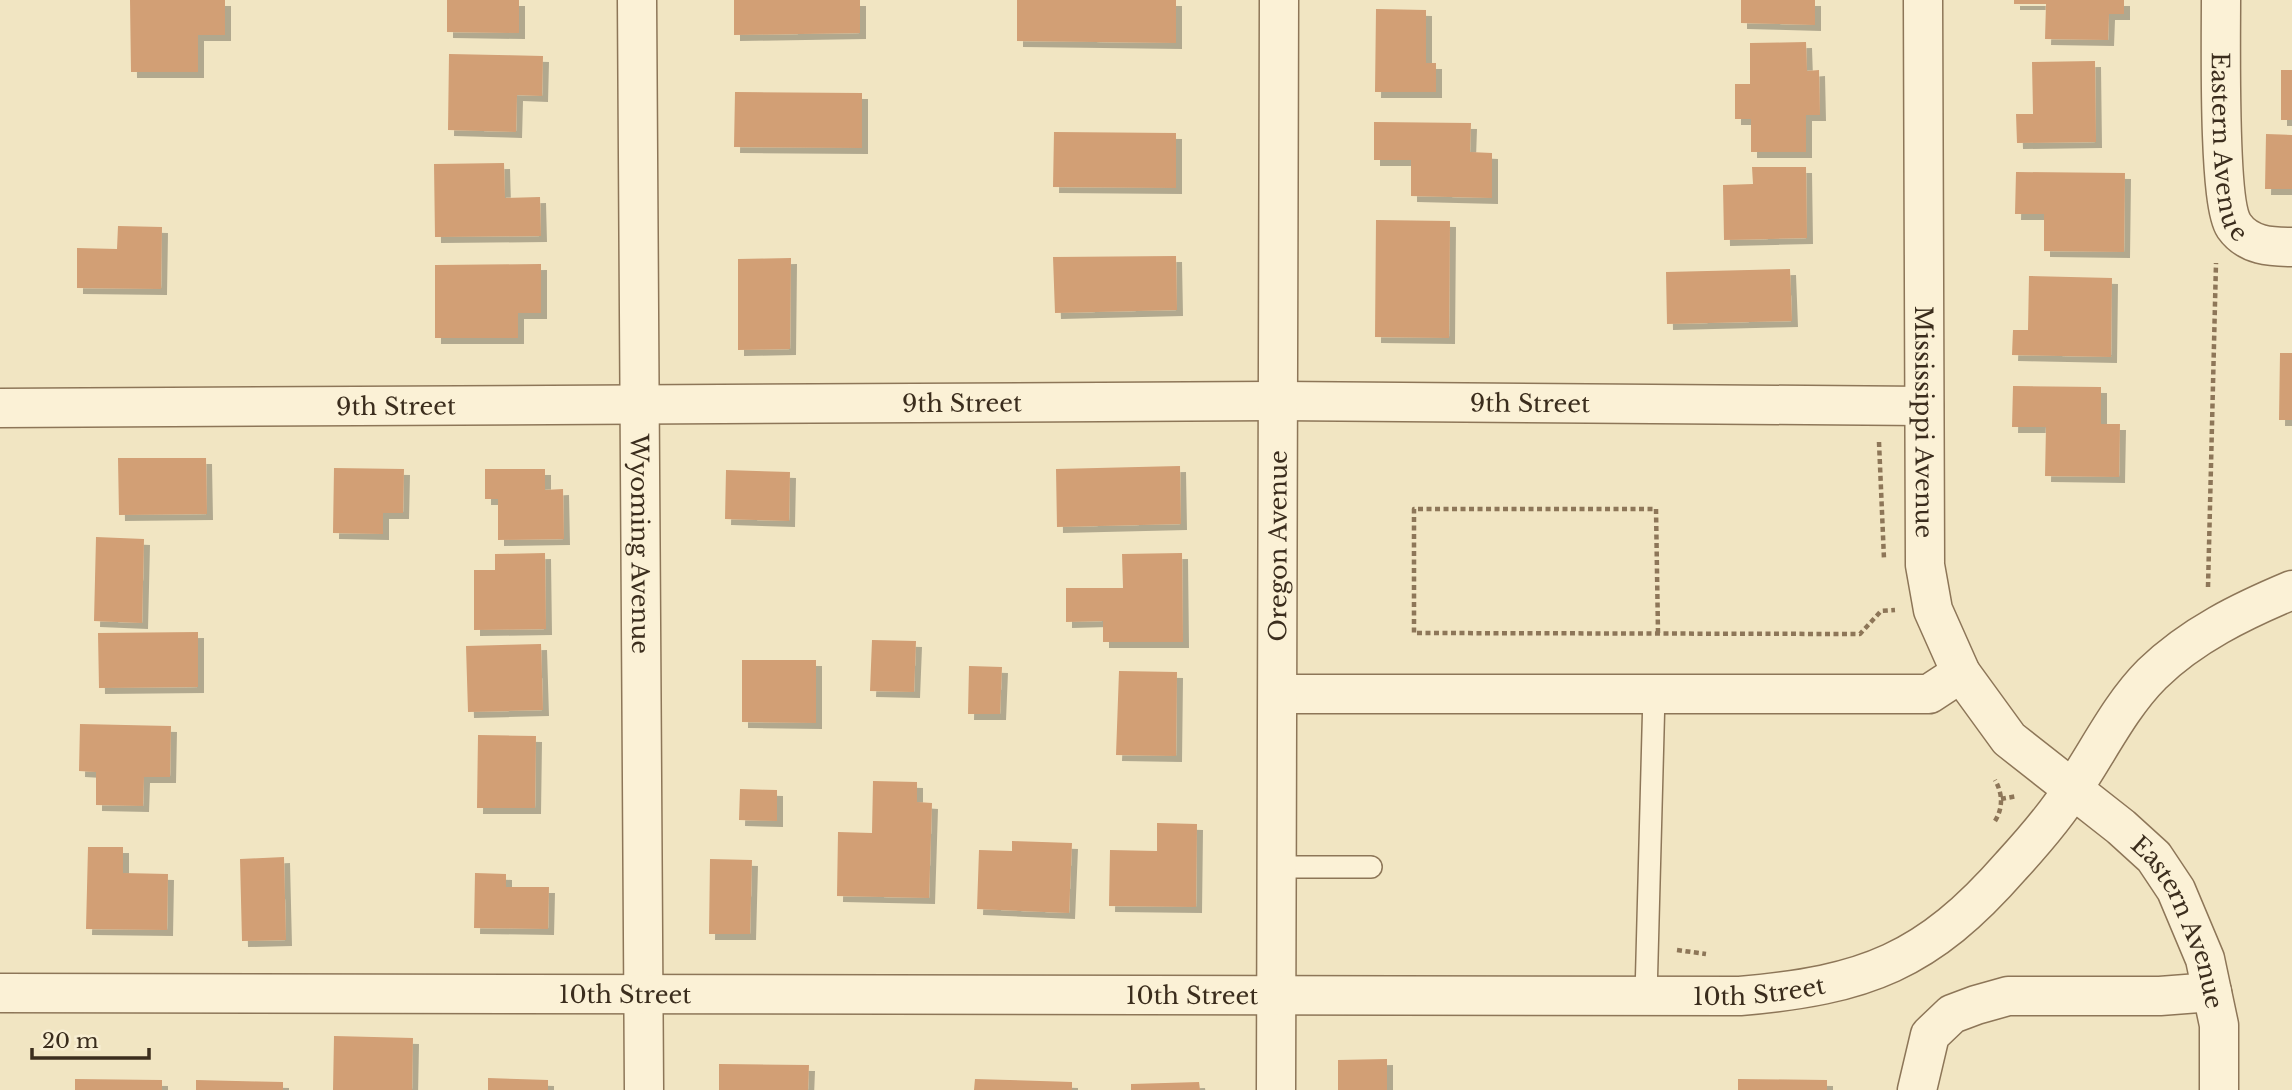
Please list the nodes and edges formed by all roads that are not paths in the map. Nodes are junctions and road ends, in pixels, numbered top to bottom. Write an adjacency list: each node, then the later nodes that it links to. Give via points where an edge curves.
1 (637, 0): 7 (street, Wyoming Avenue)
2 (1279, 0): 6 (street, Oregon Avenue)
3 (1923, 0): 8 (street, Mississippi Avenue)
4 (2221, 0): 5 (street, Eastern Avenue, via 2225,189 2234,226 2262,247)
5 (2292, 247)
6 (1279, 401): 7 (street, 9th Street); 8 (street, 9th Street); 12 (street, Oregon Avenue)
7 (637, 405): 9 (street, 9th Street); 19 (street, Wyoming Avenue)
8 (1924, 405): 11 (street, Mississippi Avenue, via 1925,565 1933,610)
9 (0, 408)
10 (2292, 590): 14 (street, 10th Street, via 2217,603 2152,674 2107,733)
11 (1961, 673): 13 (street, via 1929,694); 14 (street, Mississippi Avenue, via 2009,739)
12 (1278, 694): 13 (street); 15 (street, Oregon Avenue)
13 (1654, 694): 20 (lane)
14 (2074, 788): 17 (street, Eastern Avenue, via 2154,858 2176,890 2205,959); 20 (street, 10th Street, via 1975,907 1934,942 1878,971 1807,990 1740,996)
15 (1277, 867): 16 (lane); 21 (street, Oregon Avenue)
16 (1371, 867)
17 (2212, 992): 24 (street, via 2008,996 1952,1014 1930,1035); 25 (street, Eastern Avenue, via 2219,1025)
18 (0, 993): 19 (street, 10th Street)
19 (645, 993): 21 (street, 10th Street); 22 (street, Wyoming Avenue)
20 (1646, 996): 21 (street, 10th Street)
21 (1276, 998): 23 (street, Oregon Avenue)
22 (643, 1090)
23 (1276, 1090)
24 (1917, 1090)
25 (2219, 1090)

